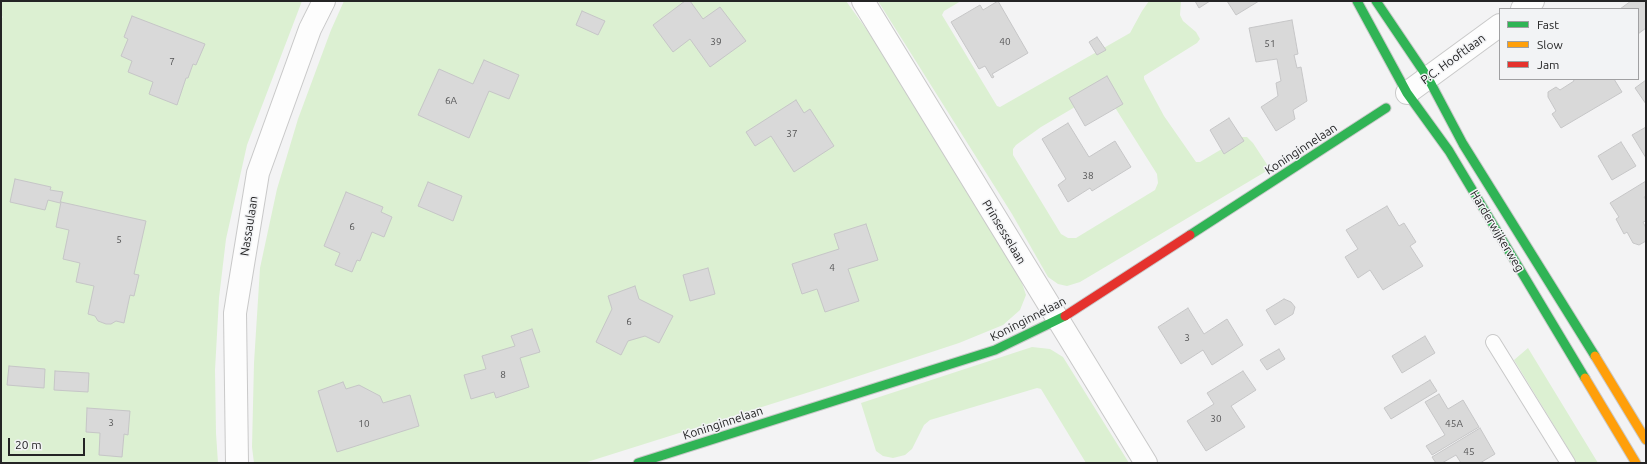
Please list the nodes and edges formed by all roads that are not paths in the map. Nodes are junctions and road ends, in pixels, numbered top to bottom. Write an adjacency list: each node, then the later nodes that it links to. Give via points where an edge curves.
1 (324, 1): 14 (street, Nassaulaan, via 310,29 258,173 235,313)
2 (863, 1): 11 (street, Prinsesselaan)
3 (1357, 1): 9 (main road, Harderwijkerweg)
4 (1376, 1): 8 (main road, Harderwijkerweg)
5 (1533, 1): 6 (street)
6 (1523, 8)
7 (1499, 26): 8 (street, P.C. Hooftlaan)
8 (1428, 78): 9 (street, P.C. Hooftlaan); 13 (main road, Harderwijkerweg, via 1463,144)
9 (1407, 92): 18 (main road, Harderwijkerweg, via 1449,151)
10 (1386, 108): 11 (main road, Koninginnelaan)
11 (1058, 320): 15 (main road, Koninginnelaan, via 995,350); 16 (street, Prinsesselaan)
12 (1493, 342): 17 (lane)
13 (1646, 440)
14 (237, 463)
15 (638, 463)
16 (1146, 463)
17 (1568, 463)
18 (1636, 463)

